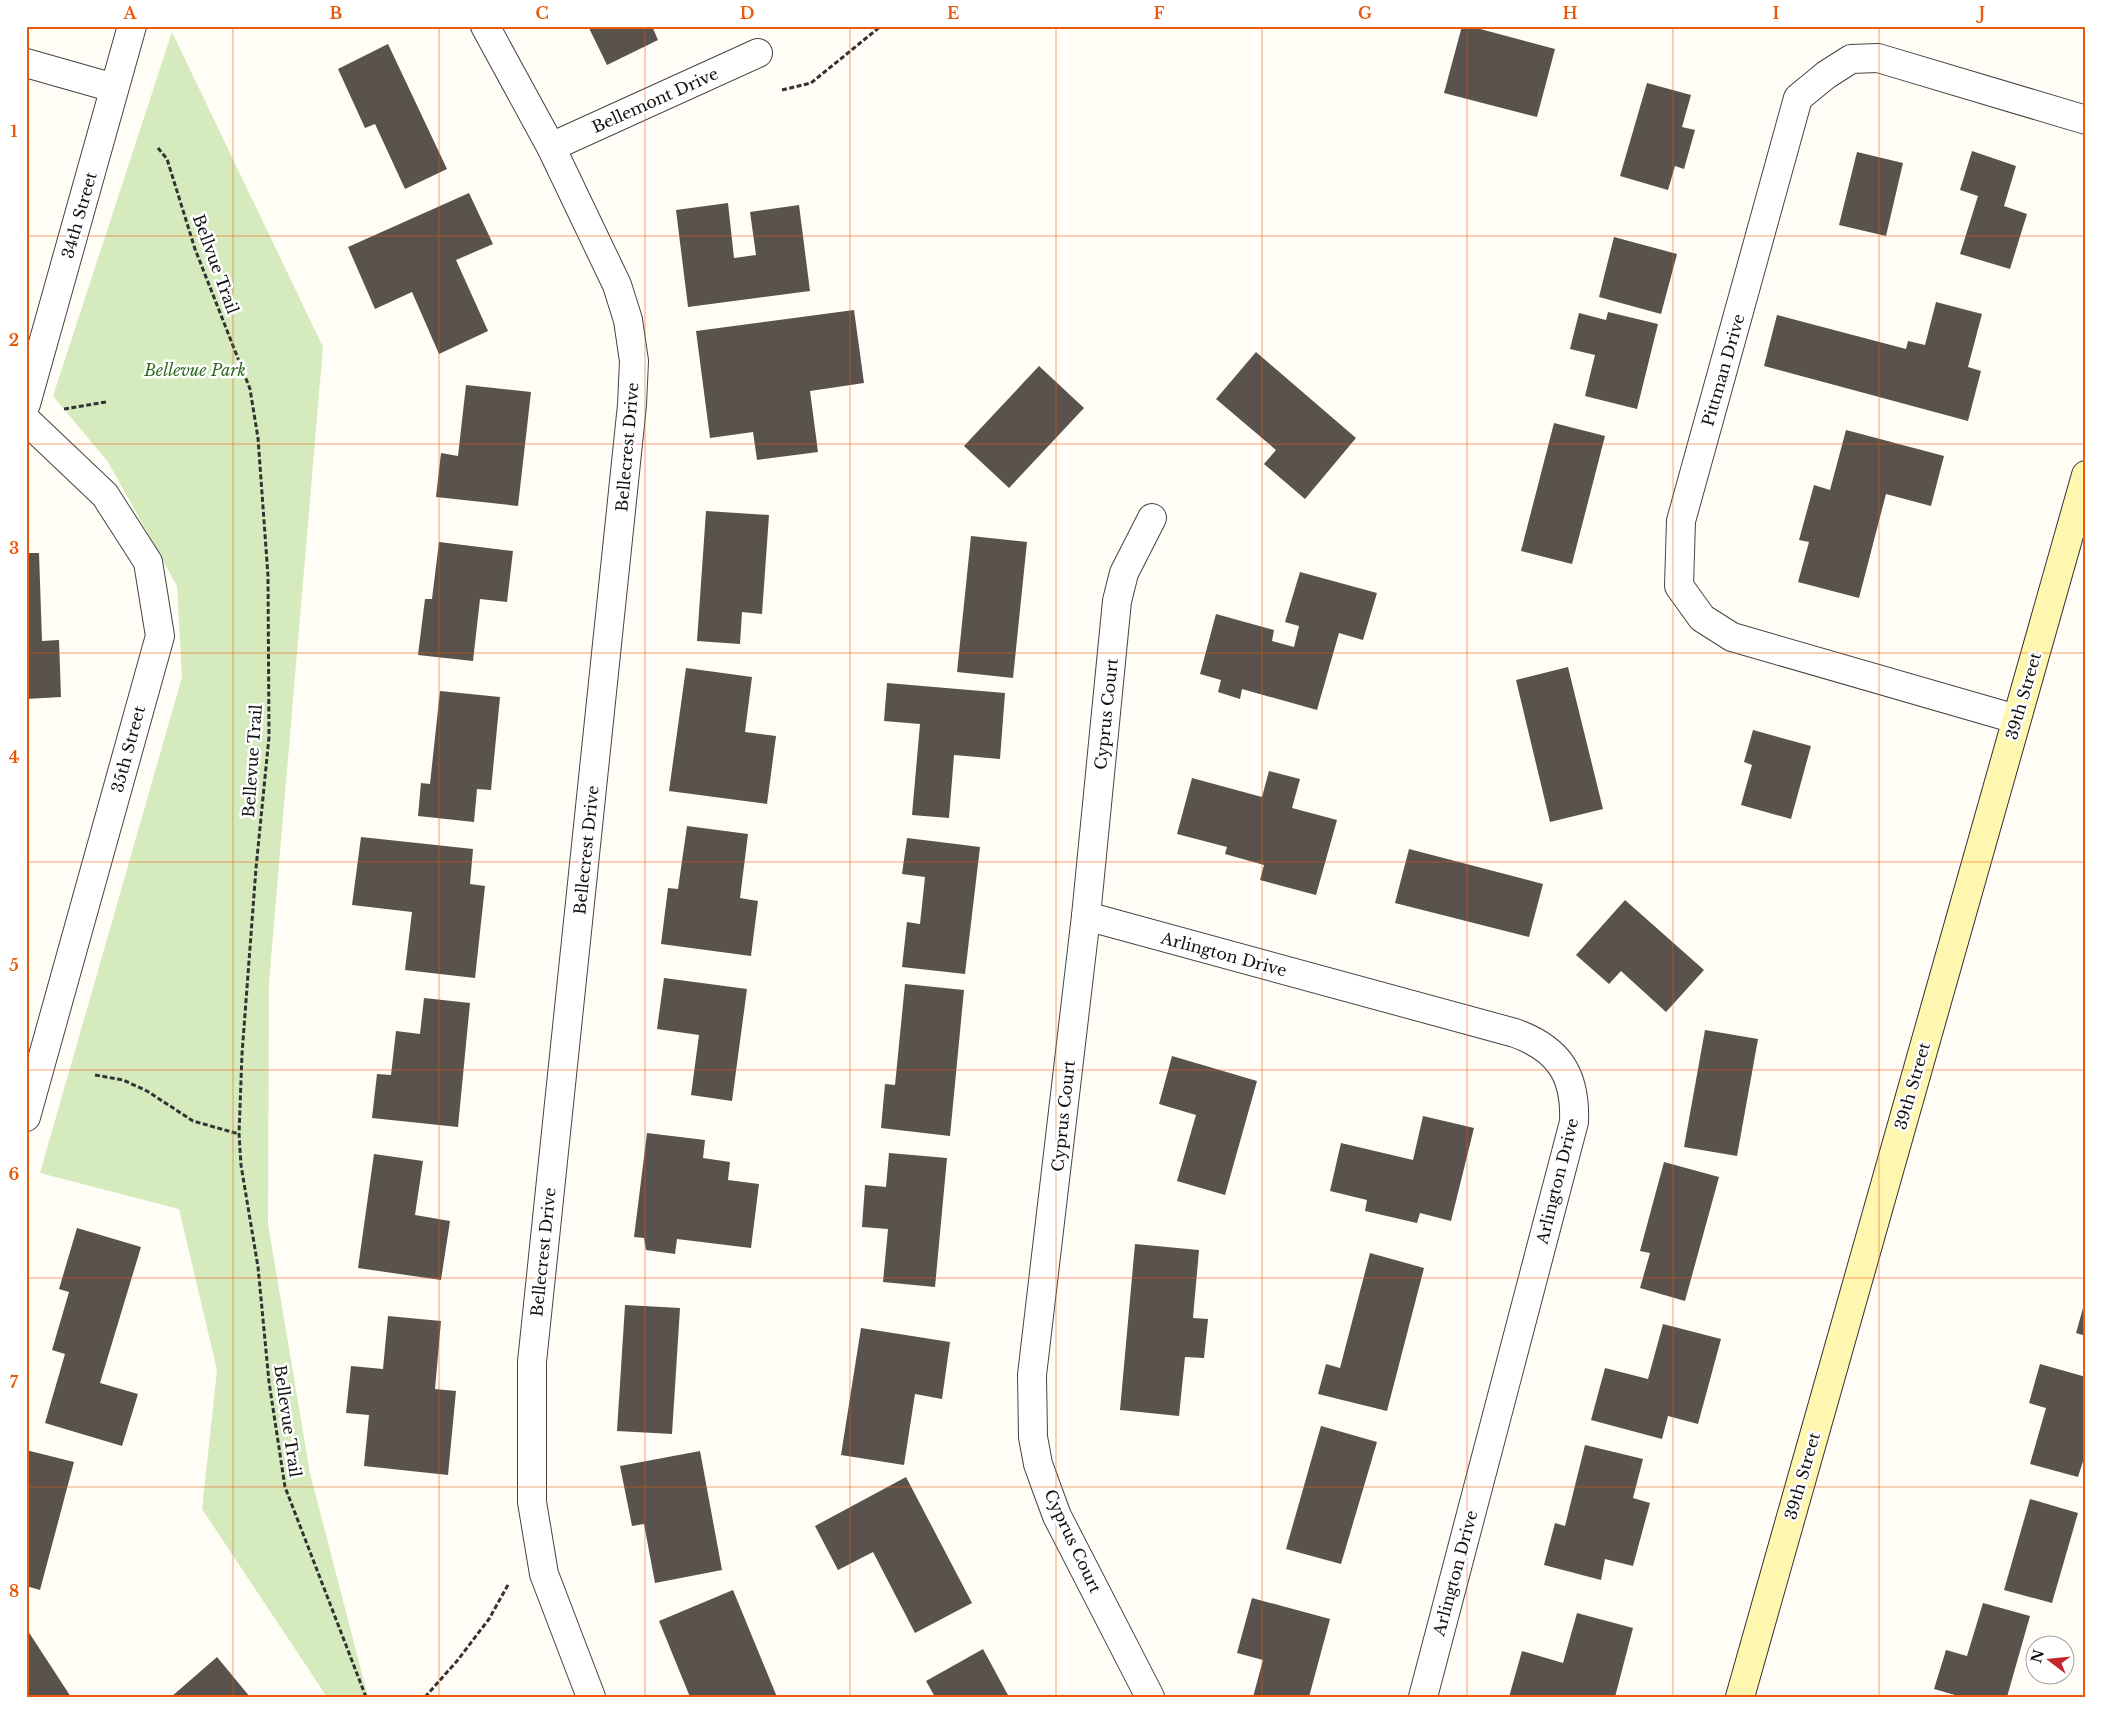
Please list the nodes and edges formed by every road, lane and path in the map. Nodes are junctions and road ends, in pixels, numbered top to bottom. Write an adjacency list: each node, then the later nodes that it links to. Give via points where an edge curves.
1 (132, 26): 6 (street, 34th Street)
2 (485, 26): 9 (street, Bellecrest Drive)
3 (881, 26): 7 (path, via 811,83)
4 (758, 53): 9 (street, Bellemont Drive)
5 (26, 63): 6 (street)
6 (114, 88): 13 (street, 34th Street)
7 (782, 90)
8 (2086, 120): 18 (street, Pittman Drive, via 1878,58 1851,59 1826,74 1798,98 1681,521 1679,586 1702,618 1732,637)
9 (551, 147): 26 (street, Bellecrest Drive, via 617,285 628,320 634,361 532,1362 532,1502 544,1574)
10 (158, 148): 11 (path, Bellvue Trail, via 168,160 195,249)
11 (250, 389): 22 (path, Bellevue Trail, via 258,438 268,576 269,737 242,1054)
12 (106, 402): 14 (path)
13 (26, 404)
14 (60, 410)
15 (26, 420): 21 (street, 35th Street, via 105,495 148,562 160,636)
16 (2086, 475): 18 (main road, 39th Street)
17 (1152, 518): 19 (street, Cyprus Court, via 1124,573 1117,601)
18 (2016, 719): 29 (main road, 39th Street)
19 (1086, 916): 27 (street, Cyprus Court, via 1032,1375 1033,1437 1038,1464 1057,1516); 28 (street, Arlington Drive, via 1533,1039 1557,1059 1570,1082 1574,1122)
20 (95, 1075): 22 (path, via 123,1080 147,1091 193,1121)
21 (26, 1117)
22 (239, 1134): 24 (path, Bellevue Trail, via 285,1487)
23 (509, 1583): 25 (path, via 489,1619)
24 (366, 1697)
25 (425, 1697)
26 (591, 1697)
27 (1150, 1697)
28 (1423, 1697)
29 (1740, 1697)

